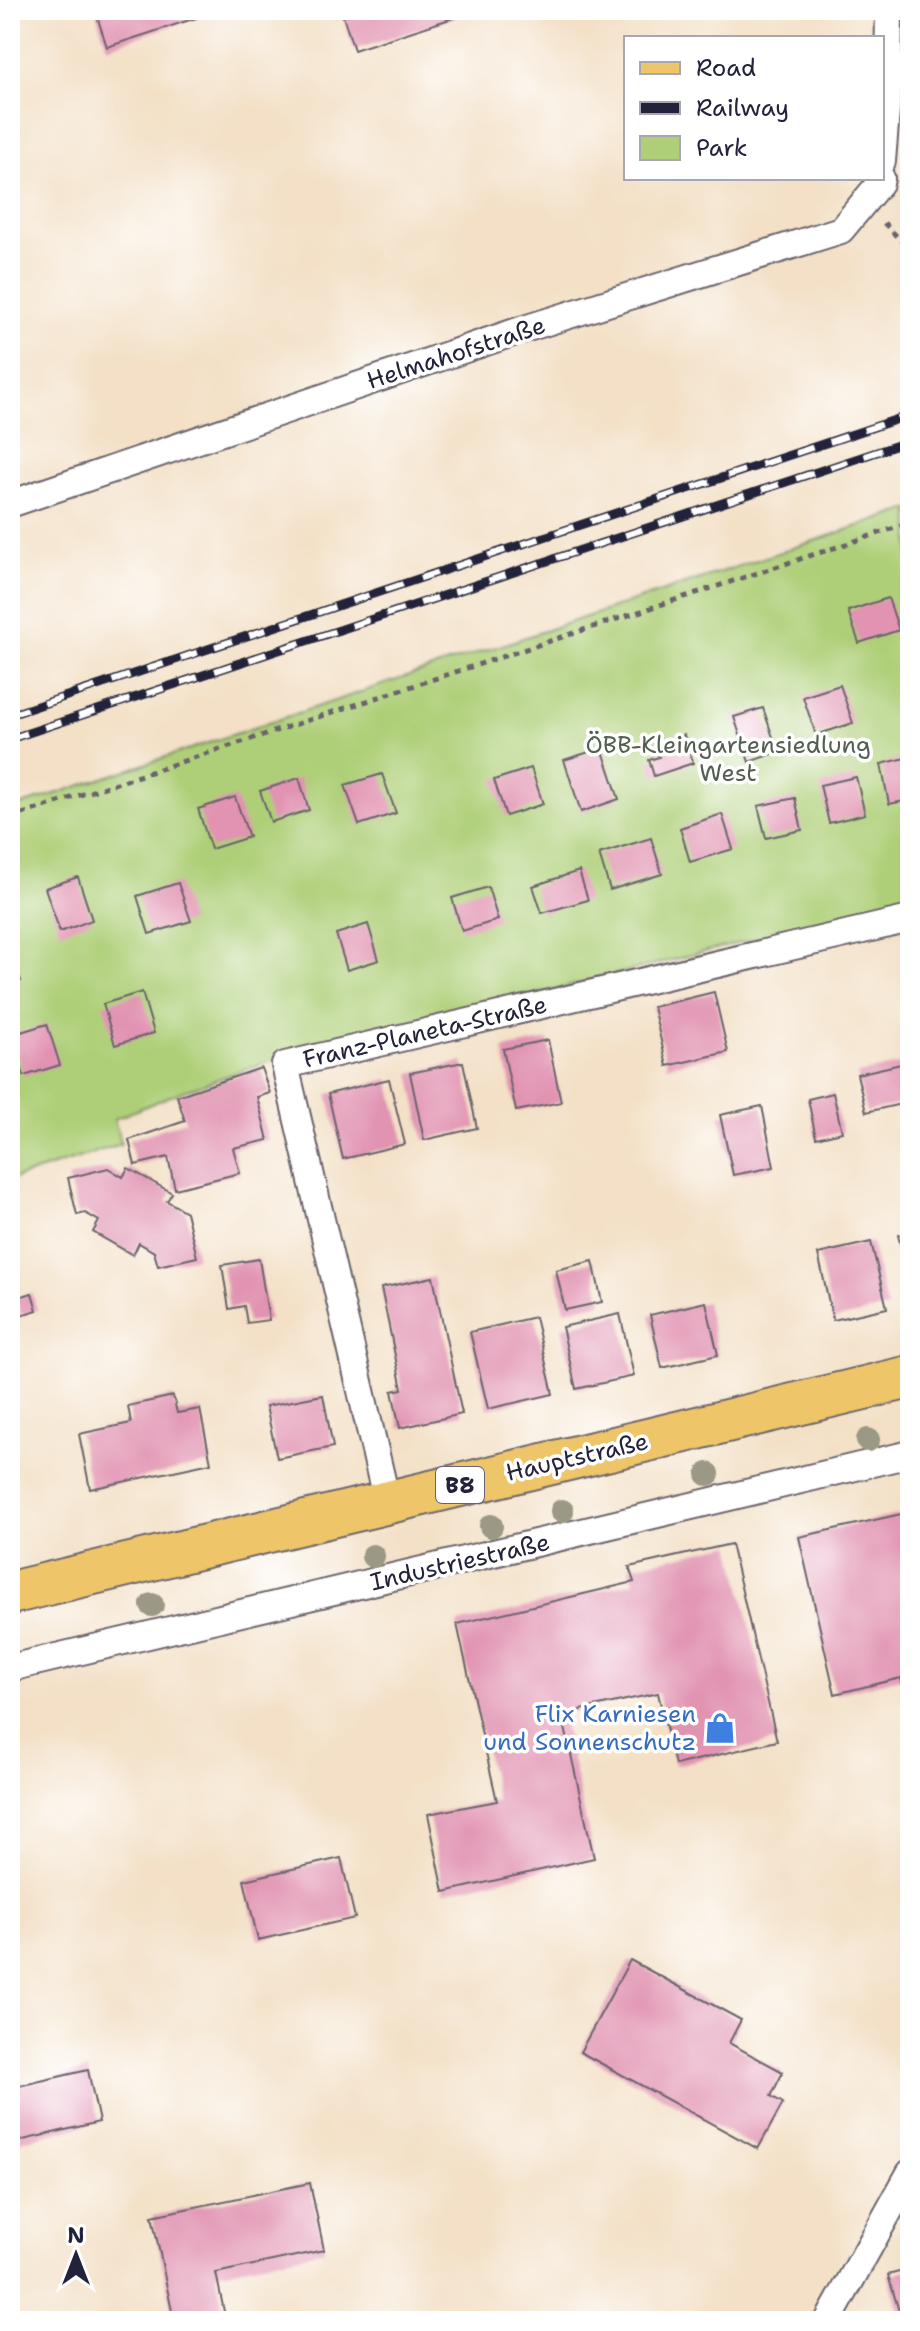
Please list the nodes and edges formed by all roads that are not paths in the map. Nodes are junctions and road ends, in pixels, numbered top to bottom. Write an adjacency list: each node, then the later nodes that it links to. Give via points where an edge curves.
1 (889, 10): 2 (street)
2 (884, 136)
3 (881, 180): 4 (street, Helmahofstraße, via 841,230 521,330)
4 (10, 504)
5 (910, 919): 8 (street, Franz-Planeta-Straße, via 285,1065)
6 (910, 1377): 8 (main road, Hauptstraße / B8)
7 (910, 1454): 10 (street, Industriestraße)
8 (387, 1502): 9 (main road, Hauptstraße / B8)
9 (10, 1593)
10 (10, 1668)
11 (910, 2173): 12 (street)
12 (828, 2321)

